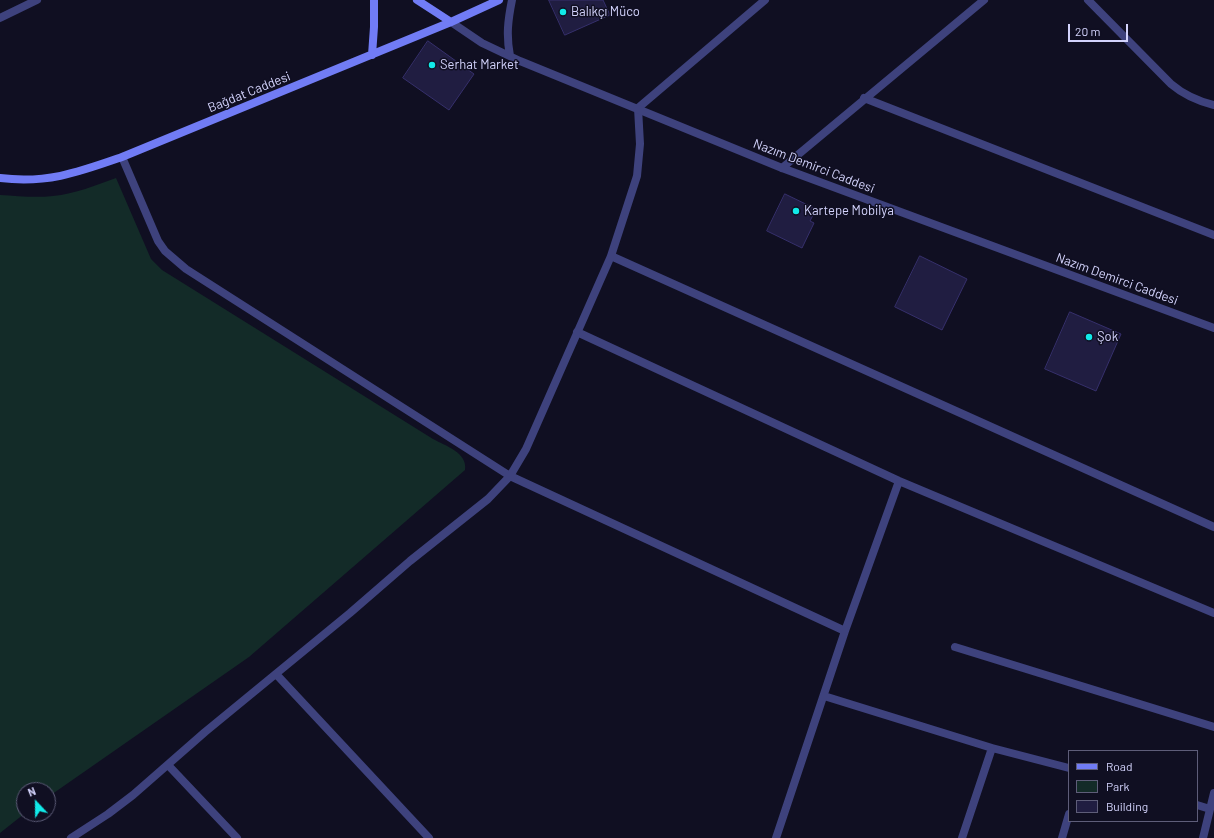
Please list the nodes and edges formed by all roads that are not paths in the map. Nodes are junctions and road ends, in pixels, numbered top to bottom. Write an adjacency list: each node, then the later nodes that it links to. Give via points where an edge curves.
1 (37, 0): 9 (street)
2 (374, 0): 11 (main road)
3 (417, 0): 10 (main road, Nazım Demirci Caddesi)
4 (499, 0): 10 (main road, Bağdat Caddesi)
5 (512, 0): 12 (street, via 507,23)
6 (765, 0): 15 (street)
7 (984, 0): 13 (street)
8 (1088, 0): 14 (street, via 1171,84 1198,101)
9 (0, 18)
10 (451, 22): 11 (main road, Bağdat Caddesi); 12 (street, Nazım Demirci Caddesi, via 482,43)
11 (372, 55): 16 (main road, Bağdat Caddesi)
12 (510, 56): 15 (street, Nazım Demirci Caddesi)
13 (864, 98): 17 (street); 19 (street)
14 (1214, 105)
15 (638, 108): 17 (street, Nazım Demirci Caddesi); 20 (street, via 640,144 637,176)
16 (122, 157): 18 (main road, Bağdat Caddesi, via 52,178 25,181); 23 (street, via 158,241 174,260)
17 (782, 168): 21 (street, Nazım Demirci Caddesi)
18 (0, 178)
19 (1214, 235)
20 (611, 256): 22 (street); 25 (street)
21 (1214, 328)
22 (578, 332): 23 (street, via 526,449); 24 (street)
23 (510, 476): 27 (street); 29 (street, via 488,499)
24 (899, 481): 26 (street); 27 (street)
25 (1214, 527)
26 (1214, 613)
27 (845, 631): 30 (street)
28 (955, 647): 31 (street)
29 (276, 674): 33 (street); 41 (street)
30 (824, 696): 32 (street); 42 (street)
31 (1214, 727)
32 (992, 748): 34 (street); 43 (street)
33 (168, 765): 39 (street, via 108,814); 40 (street)
34 (1068, 768)
35 (1214, 793): 37 (street)
36 (1198, 805): 37 (street)
37 (1210, 808): 45 (street)
38 (1068, 817): 44 (street)
39 (71, 838)
40 (237, 838)
41 (429, 838)
42 (776, 838)
43 (962, 838)
44 (1062, 838)
45 (1203, 838)

